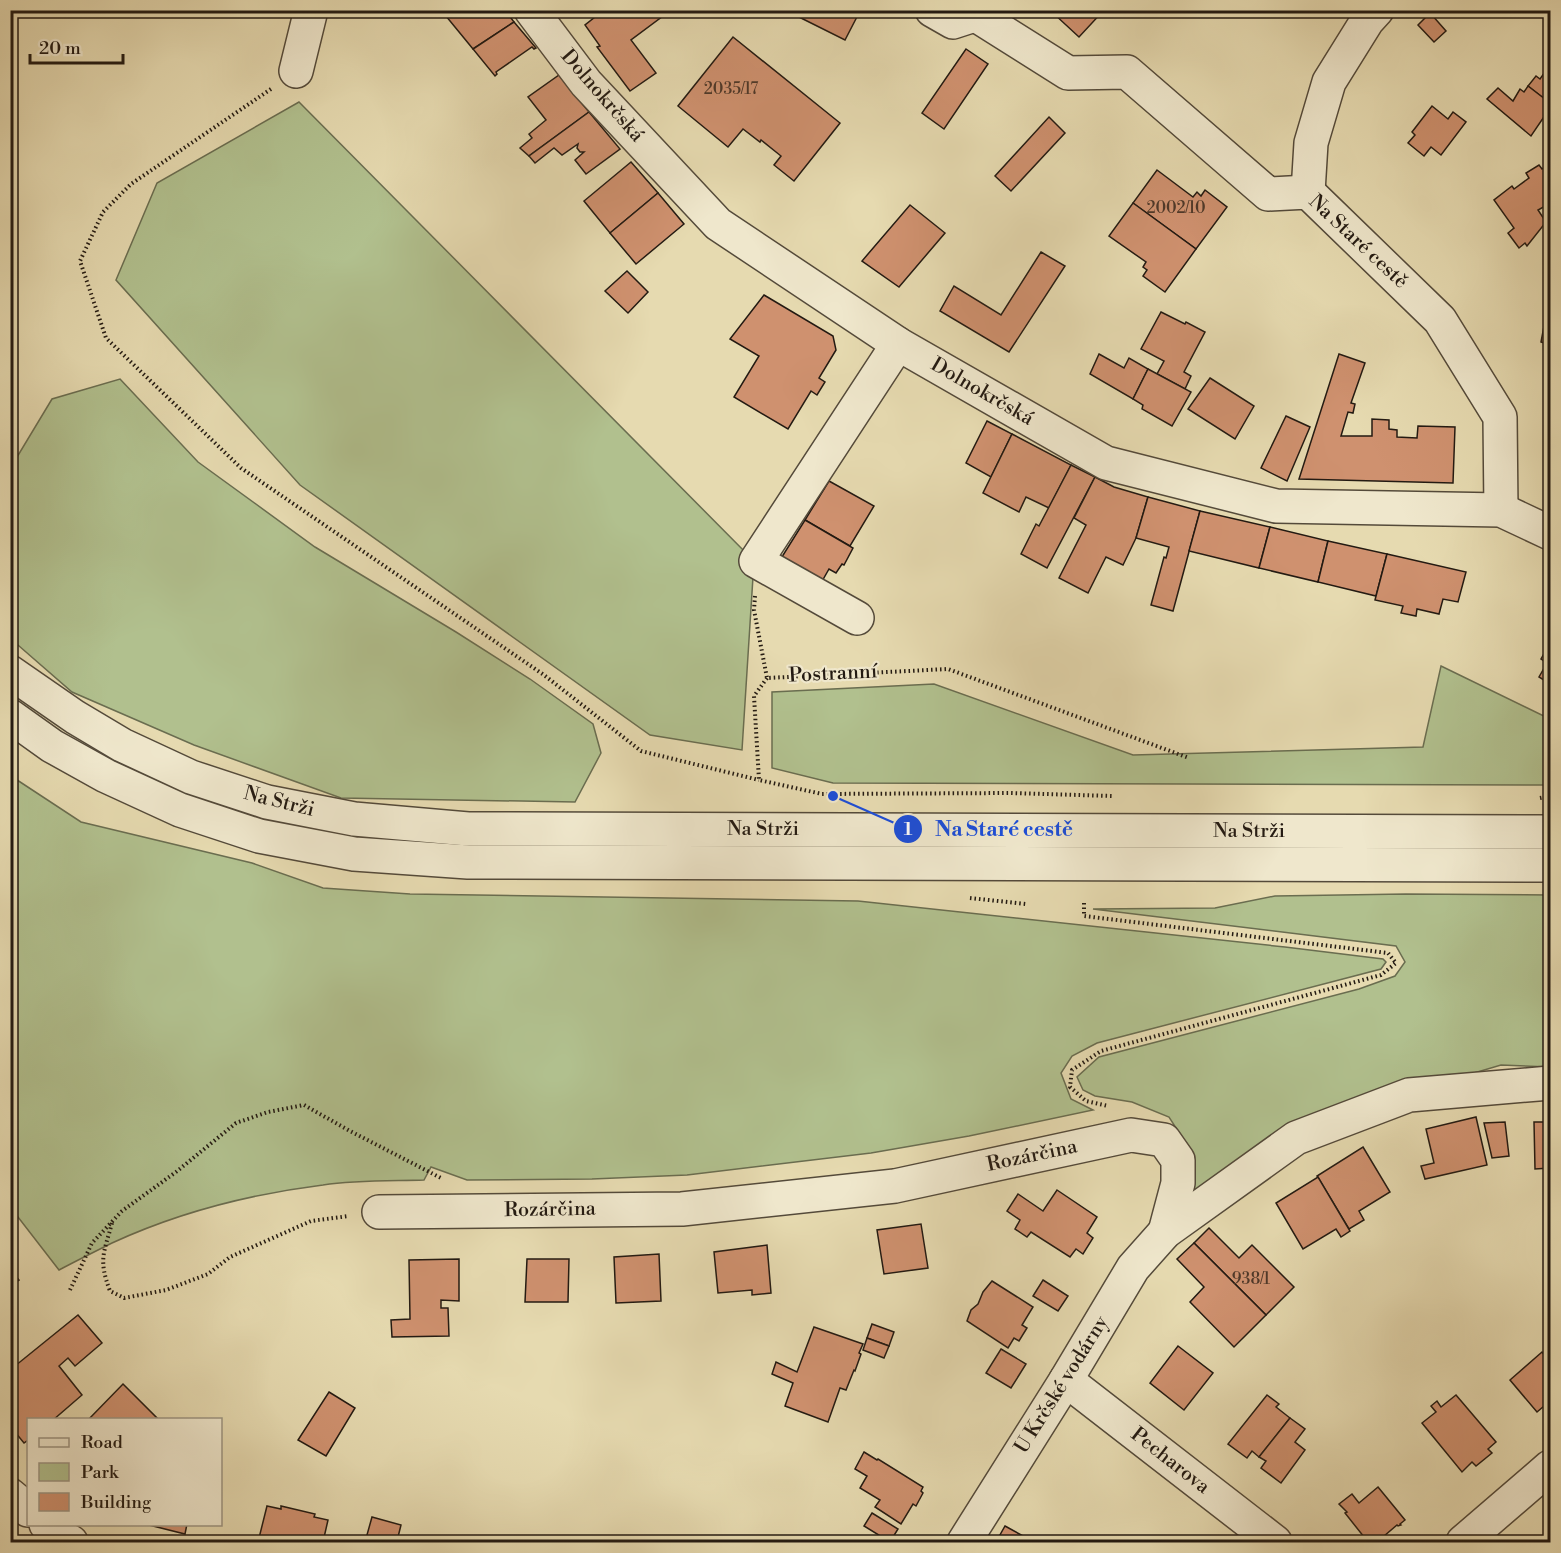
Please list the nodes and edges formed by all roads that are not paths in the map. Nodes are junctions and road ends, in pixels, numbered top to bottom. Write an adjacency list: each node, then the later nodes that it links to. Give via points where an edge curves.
1 (311, 10): 6 (street)
2 (531, 10): 8 (street, Dolnokrčská, via 586,83 718,224)
3 (932, 10): 5 (street, Na Staré cestě, via 953,22)
4 (1377, 10): 7 (street, via 1329,82 1311,143)
5 (983, 13): 7 (street, Na Staré cestě, via 1068,73 1127,72 1268,194)
6 (296, 71)
7 (1308, 192): 9 (street, Na Staré cestě, via 1440,320 1500,417)
8 (898, 344): 9 (street, Dolnokrčská, via 1106,463 1276,506); 11 (street, via 756,561)
9 (1501, 510): 10 (street, Dolnokrčská)
10 (1551, 533)
11 (857, 618)
12 (10, 672): 14 (street, Na Strži, via 122,745 191,777 267,802 354,819 468,829)
13 (10, 716): 15 (street, Na Strži, via 52,746 106,776 180,810 259,836 354,854 468,862)
14 (1551, 832)
15 (1551, 865)
16 (1551, 1083): 18 (street, via 1409,1095 1296,1138)
17 (379, 1212): 18 (street, Rozárčina, via 682,1209 895,1186 1131,1135 1164,1140 1178,1160 1178,1183)
18 (1165, 1232): 19 (street, U Krčské vodárny, via 1133,1268)
19 (1066, 1380): 25 (street, U Krčské vodárny); 26 (street, Pecharova)
20 (1548, 1474): 27 (street)
21 (10, 1495): 22 (street)
22 (27, 1509)
23 (48, 1526): 24 (street)
24 (71, 1542)
25 (964, 1542)
26 (1275, 1542)
27 (1463, 1542)

